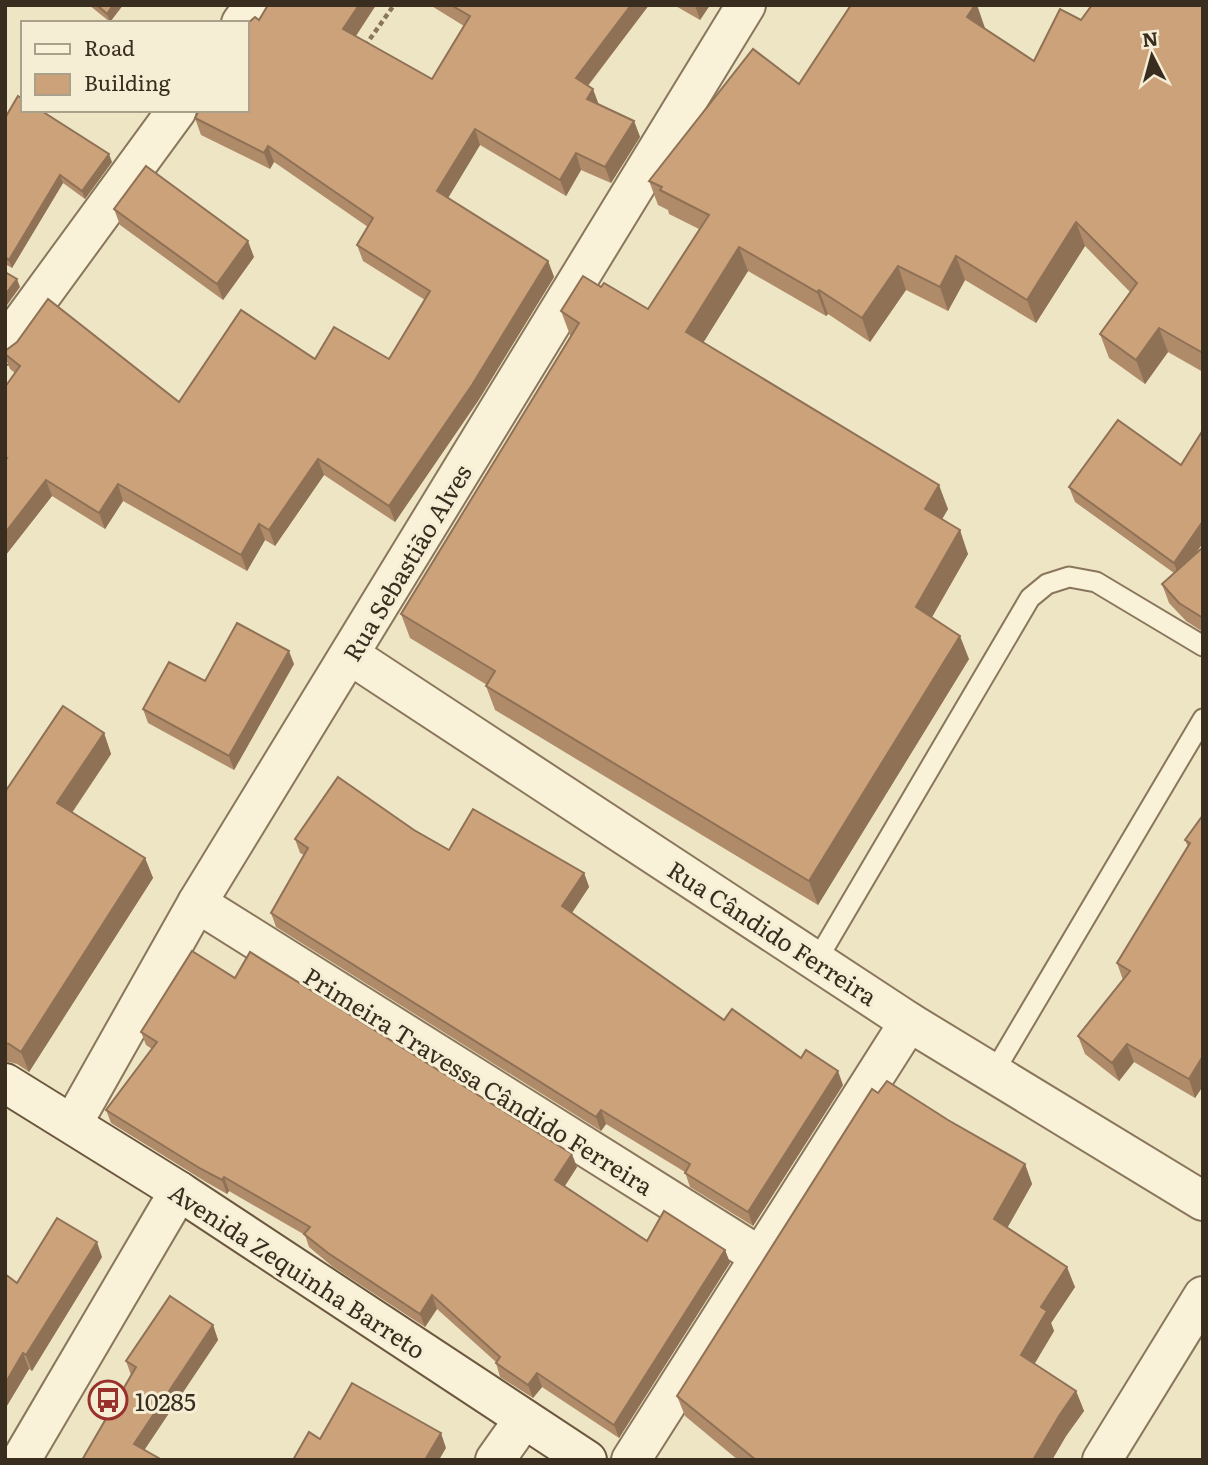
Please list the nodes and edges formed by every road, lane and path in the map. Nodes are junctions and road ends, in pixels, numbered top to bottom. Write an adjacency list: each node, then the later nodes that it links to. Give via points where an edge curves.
1 (254, 5): 4 (street)
2 (394, 5): 5 (path)
3 (746, 5): 9 (street, Rua Sebastião Alves)
4 (242, 21)
5 (358, 56)
6 (176, 112): 7 (street)
7 (5, 345)
8 (1203, 646): 12 (lane, via 1096,582 1069,577 1047,584 1030,597)
9 (349, 655): 11 (street, Rua Sebastião Alves); 12 (street, Rua Cândido Ferreira)
10 (1203, 719): 14 (lane)
11 (197, 903): 16 (street, Rua Sebastião Alves); 19 (street, Primeira Travessa Cândido Ferreira)
12 (817, 960): 13 (street, Rua Cândido Ferreira)
13 (909, 1021): 14 (street, Rua Cândido Ferreira); 19 (street)
14 (993, 1072): 18 (street, Rua Cândido Ferreira)
15 (5, 1083): 16 (street, Avenida Zequinha Barreto)
16 (73, 1123): 17 (street, Avenida Zequinha Barreto)
17 (179, 1191): 21 (street, Avenida Zequinha Barreto); 22 (street)
18 (1203, 1201)
19 (761, 1258): 25 (street)
20 (1203, 1296): 26 (street)
21 (524, 1419): 23 (street); 24 (street, Avenida Zequinha Barreto)
22 (20, 1460)
23 (495, 1460)
24 (587, 1460)
25 (631, 1460)
26 (1102, 1460)

